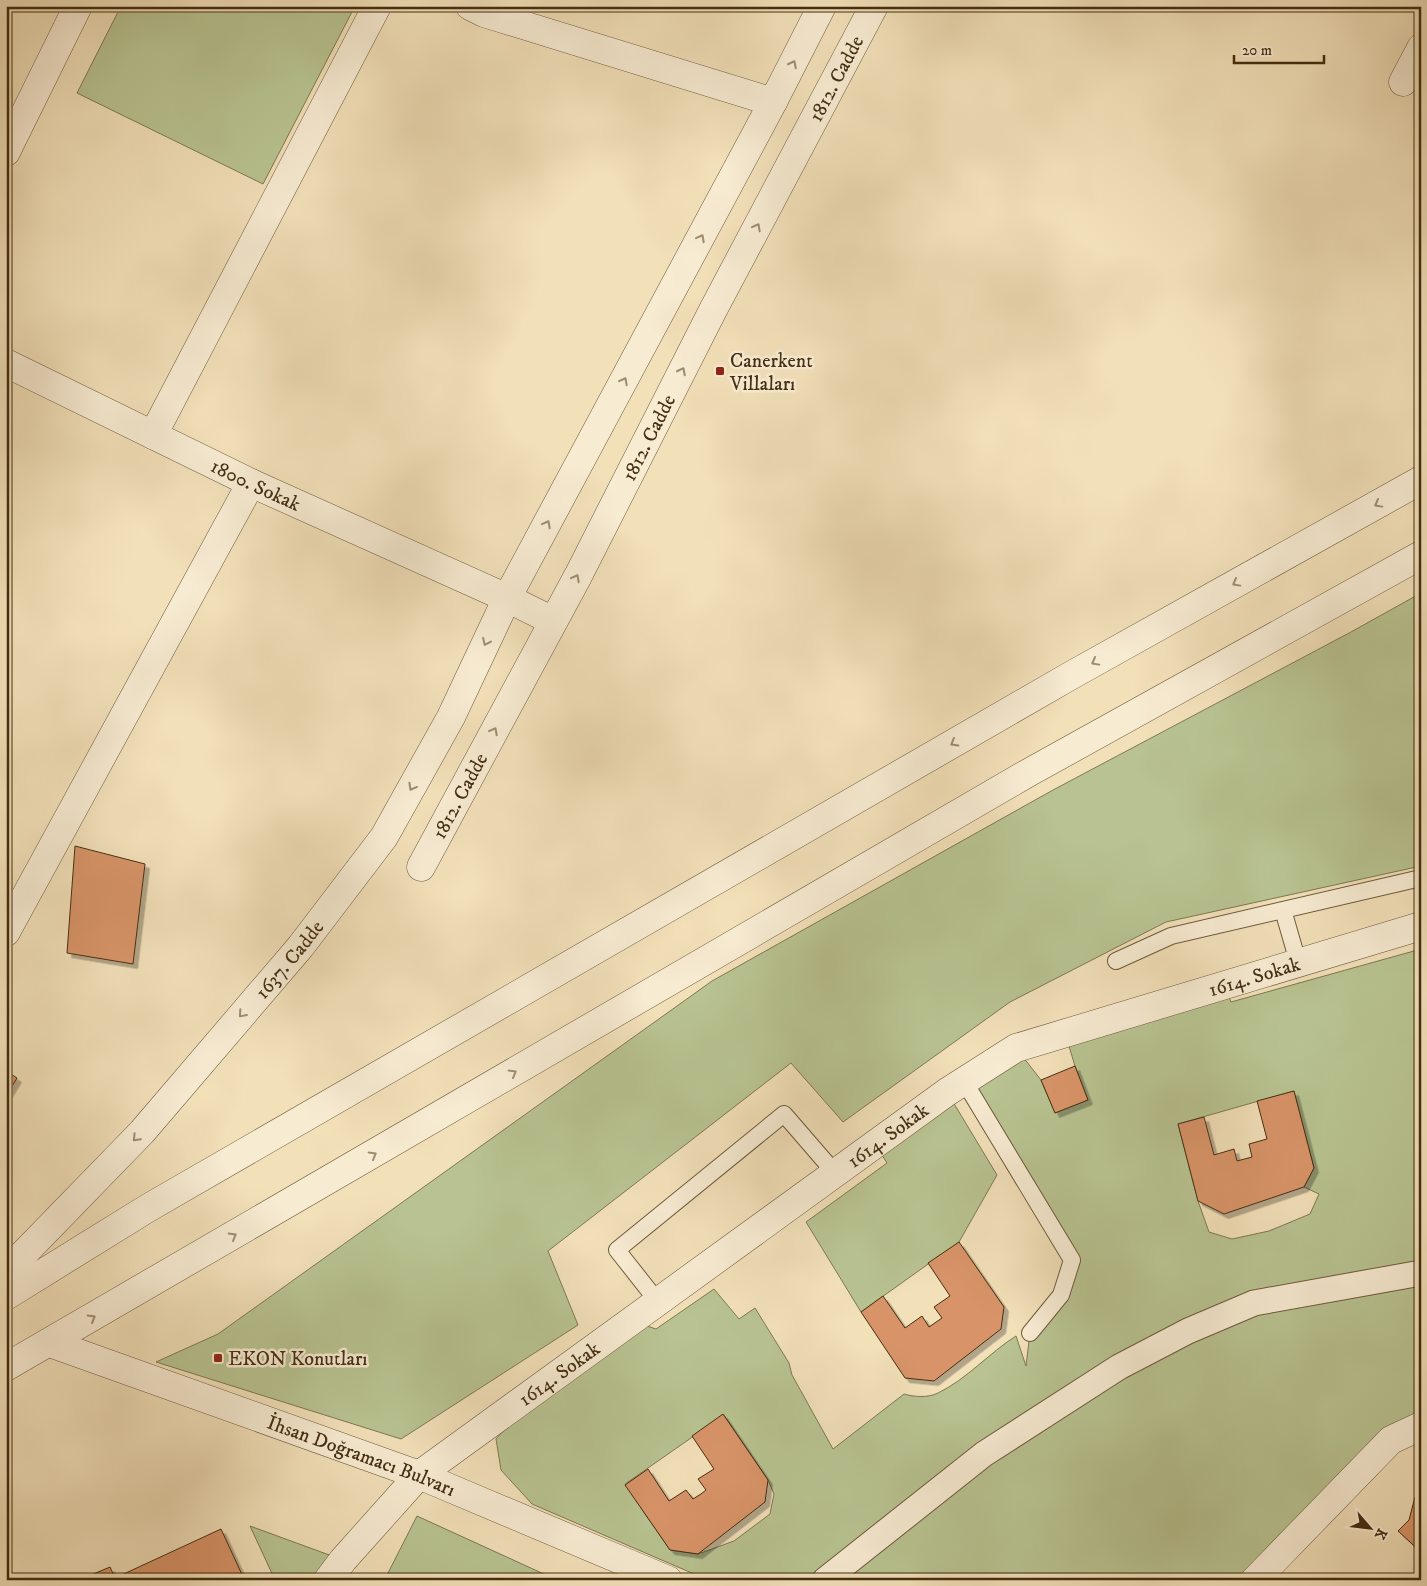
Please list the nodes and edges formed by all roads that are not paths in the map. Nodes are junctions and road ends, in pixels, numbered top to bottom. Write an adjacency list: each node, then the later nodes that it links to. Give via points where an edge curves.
1 (78, 6): 9 (street)
2 (377, 6): 11 (street)
3 (822, 6): 8 (street, one-way to 3)
4 (874, 6): 16 (street, 1812. Cadde, one-way to 4)
5 (482, 8): 8 (street)
6 (1421, 48): 7 (street)
7 (1403, 82)
8 (773, 102): 15 (street, one-way to 8)
9 (6, 152)
10 (6, 363): 11 (street, 1800. Sokak)
11 (153, 435): 13 (street, 1800. Sokak)
12 (1421, 480): 28 (street, one-way to 28, via 1070,676 148,1208)
13 (251, 483): 15 (street, 1800. Sokak); 21 (street)
14 (1421, 555): 31 (street, one-way to 14, via 1028,773)
15 (507, 598): 16 (street, 1800. Sokak); 26 (street, 1637. Cadde, one-way to 26, via 451,717 384,836 301,946 142,1132)
16 (553, 621): 17 (street, 1812. Cadde, one-way to 16)
17 (421, 867)
18 (1421, 878): 19 (lane)
19 (1283, 910): 22 (lane, via 1171,936); 23 (lane)
20 (1421, 926): 23 (street, 1614. Sokak)
21 (6, 932)
22 (1116, 961)
23 (1298, 962): 24 (street, 1614. Sokak, via 1016,1048)
24 (964, 1081): 29 (street, 1614. Sokak); 30 (lane, via 1072,1260 1061,1295)
25 (835, 1173): 29 (lane, via 784,1114 616,1250)
26 (6, 1272)
27 (1421, 1272): 37 (street, via 1254,1303 1145,1353 984,1454)
28 (6, 1296)
29 (658, 1302): 34 (street, 1614. Sokak)
30 (1030, 1334)
31 (50, 1343): 32 (street); 34 (street, İhsan Doğramacı Bulvarı)
32 (6, 1367)
33 (1421, 1426): 38 (street, via 1393,1438)
34 (419, 1475): 35 (street, 1614. Sokak); 36 (street, İhsan Doğramacı Bulvarı)
35 (338, 1573)
36 (668, 1580)
37 (825, 1580)
38 (1255, 1580)

